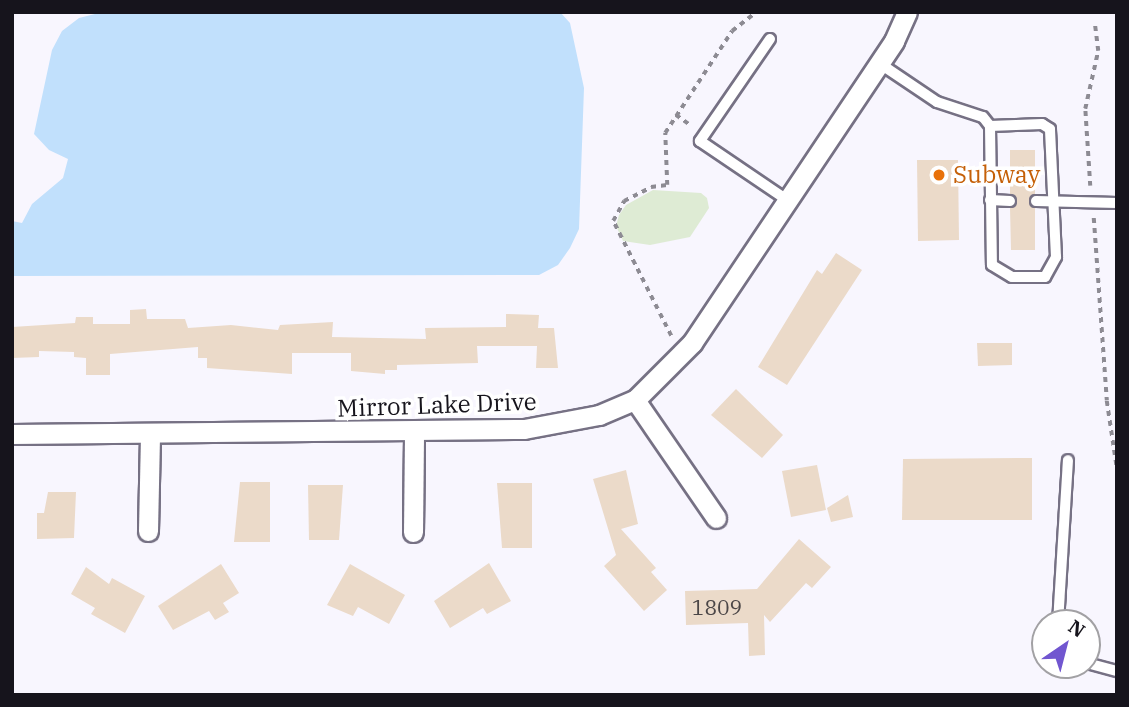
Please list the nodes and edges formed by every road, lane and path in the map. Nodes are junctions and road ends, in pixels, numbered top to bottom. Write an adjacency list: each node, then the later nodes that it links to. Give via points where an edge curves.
1 (756, 12): 14 (path, via 732,31 665,132 667,185 651,187 624,201 613,221)
2 (907, 12): 5 (street, Mirror Lake Drive)
3 (1095, 26): 12 (path, via 1098,51 1085,109)
4 (770, 38): 7 (lane, via 700,142)
5 (879, 63): 6 (lane, via 937,102 983,117); 7 (street, Mirror Lake Drive)
6 (990, 126): 8 (lane); 11 (lane, via 1042,124 1050,129)
7 (788, 200): 15 (street, Mirror Lake Drive, via 692,343)
8 (990, 200): 9 (lane); 11 (lane, via 992,265 1012,276 1045,277 1056,257)
9 (1010, 201)
10 (1035, 201): 11 (lane)
11 (1055, 201): 12 (lane)
12 (1092, 202): 13 (lane); 20 (path, via 1105,389)
13 (1117, 203)
14 (672, 337)
15 (635, 400): 16 (street, Mirror Lake Drive, via 599,415 524,429); 21 (street)
16 (414, 433): 18 (street, Mirror Lake Drive); 23 (street)
17 (12, 434): 18 (street, Mirror Lake Drive)
18 (150, 434): 22 (street)
19 (1068, 460): 24 (lane)
20 (1117, 468)
21 (716, 518)
22 (148, 531)
23 (413, 532)
24 (1059, 609)

